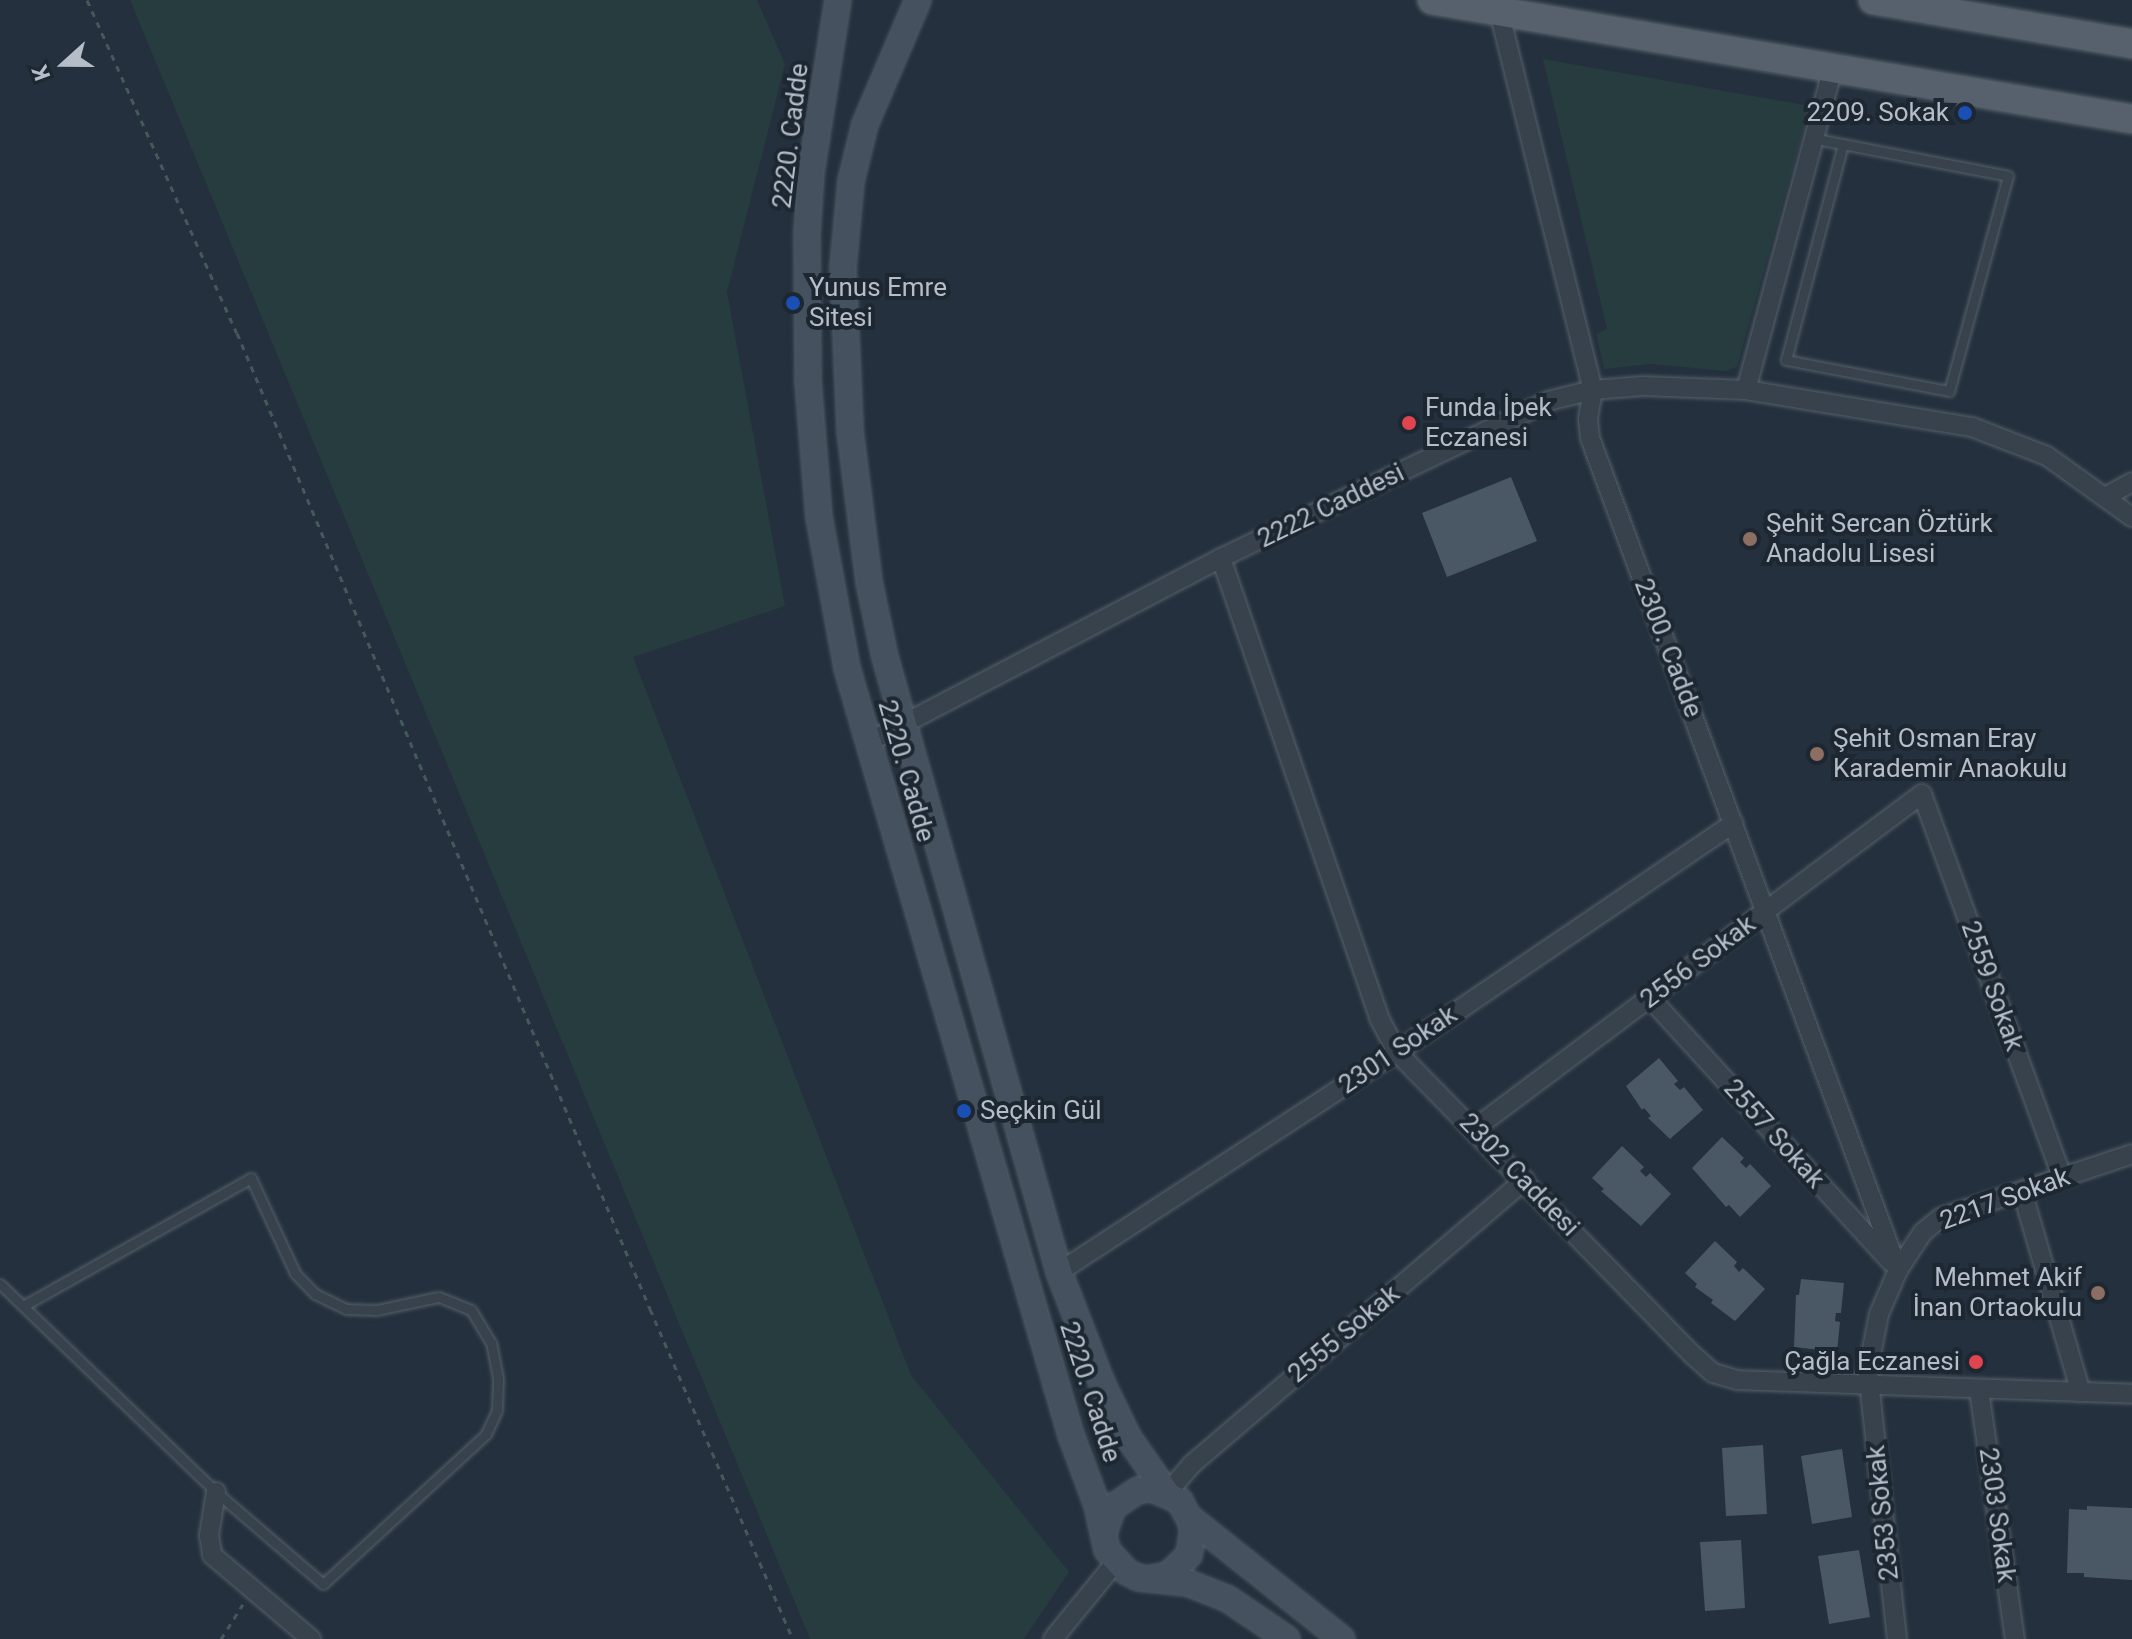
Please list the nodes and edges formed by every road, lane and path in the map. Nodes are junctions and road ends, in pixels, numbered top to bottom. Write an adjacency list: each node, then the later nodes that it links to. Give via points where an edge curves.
1 (87, 0): 48 (path, via 237,333)
2 (838, 0): 20 (street, 2220. Cadde, via 811,173 808,381 831,592)
3 (918, 0): 19 (street, 2220. Cadde, via 865,124 851,181 843,268 859,510 869,582)
4 (1432, 0): 7 (main road)
5 (1873, 0): 6 (main road)
6 (1918, 4): 8 (main road)
7 (1499, 11): 9 (main road); 13 (street, 2300. Cadde)
8 (2132, 44)
9 (1833, 68): 10 (main road); 11 (street)
10 (2132, 119)
11 (1814, 138): 12 (lane); 14 (street)
12 (1843, 144): 12 (lane, via 2008,176 1949,391 1786,360)
13 (1593, 390): 14 (street, 2222 Caddesi); 18 (street, 2222 Caddesi, via 1548,401); 22 (street, 2300. Cadde, via 1590,438)
14 (1746, 390): 16 (street, 2222 Caddesi, via 1972,427 2047,456)
15 (2132, 482): 16 (street)
16 (2107, 496): 17 (street, 2222 Caddesi)
17 (2132, 517)
18 (1221, 558): 19 (street, 2222 Caddesi); 25 (street, 2302 Caddesi, via 1379,1018)
19 (904, 723): 20 (street, 2222 Caddesi); 32 (street, 2220. Cadde)
20 (869, 742): 42 (street, 2220. Cadde)
21 (1922, 794): 23 (street, 2556 Sokak); 28 (street, 2559 Sokak)
22 (1734, 823): 23 (street, 2300. Cadde); 25 (street, 2301 Sokak)
23 (1767, 911): 24 (street, 2556 Sokak); 31 (street, 2300. Cadde)
24 (1650, 998): 26 (street, 2556 Sokak); 31 (street, 2557 Sokak)
25 (1397, 1052): 26 (street, 2302 Caddesi); 32 (street, 2301 Sokak)
26 (1474, 1129): 29 (street, 2302 Caddesi)
27 (2132, 1154): 28 (street, 2217 Sokak)
28 (2062, 1177): 30 (street, 2217 Sokak)
29 (1525, 1180): 35 (street, 2302 Caddesi, via 1713,1373 1737,1380); 40 (street, 2555 Sokak, via 1191,1465)
30 (2022, 1191): 31 (street, 2217 Sokak, via 1940,1218 1923,1232); 37 (street)
31 (1898, 1270): 35 (street, 2217 Sokak, via 1874,1332)
32 (1059, 1272): 40 (street, 2220. Cadde, via 1114,1409)
33 (0, 1284): 34 (lane)
34 (23, 1306): 39 (lane); 39 (lane, via 251,1178 295,1273 315,1294 346,1309 377,1310 438,1297 471,1310 491,1343 498,1378 497,1410 486,1434 323,1584)
35 (1869, 1387): 36 (street, 2302 Caddesi); 52 (street, 2353 Sokak)
36 (1979, 1390): 37 (street, 2302 Caddesi); 53 (street, 2303 Sokak)
37 (2081, 1393): 38 (street, 2302 Caddesi)
38 (2132, 1394)
39 (216, 1492): 45 (street, via 209,1535 212,1555)
40 (1167, 1493): 41 (street, 2220. Cadde, via 1180,1501); 42 (street, 2220. Cadde, via 1138,1490 1124,1496 1106,1520)
41 (1191, 1519): 44 (street, via 1193,1541 1180,1567 1168,1575); 51 (street, 2220. Cadde)
42 (1104, 1535): 43 (street, 2220. Cadde)
43 (1115, 1563): 44 (street); 49 (street)
44 (1139, 1578): 50 (street, via 1188,1583 1228,1599)
45 (252, 1591): 46 (path); 47 (street)
46 (221, 1639)
47 (311, 1639)
48 (793, 1639)
49 (1053, 1639)
50 (1287, 1639)
51 (1342, 1639)
52 (1897, 1639)
53 (2015, 1639)

